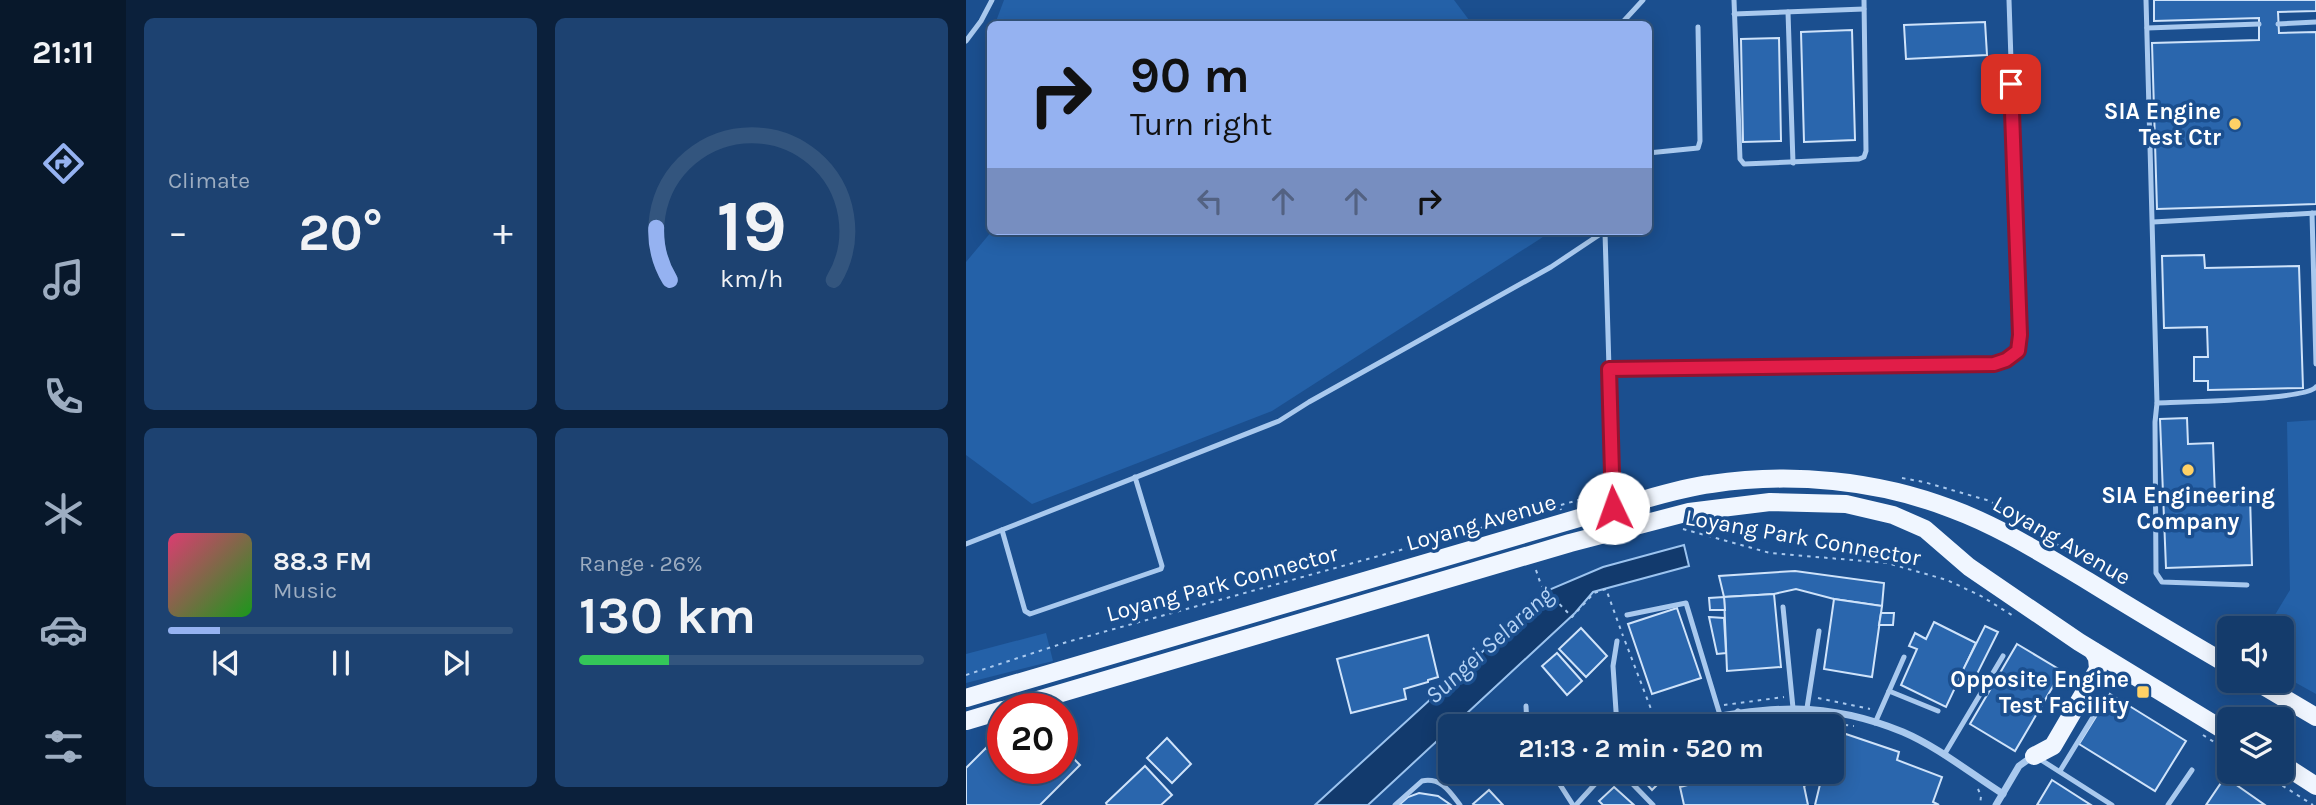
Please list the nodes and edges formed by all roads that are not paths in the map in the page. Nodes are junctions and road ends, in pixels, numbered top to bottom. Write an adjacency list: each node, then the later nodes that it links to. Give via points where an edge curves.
1 (992, 0): 16 (lane)
2 (1643, 0): 10 (lane)
3 (1734, 0): 9 (lane)
4 (1864, 0): 7 (lane)
5 (2009, 0): 25 (lane, via 2018,351 1994,364)
6 (2146, 0): 15 (lane)
7 (1864, 9): 8 (lane); 18 (lane, via 1866,154 1859,159)
8 (1788, 12): 9 (lane); 18 (lane)
9 (1734, 14): 18 (lane, via 1740,162)
10 (1624, 21)
11 (2316, 22): 13 (lane)
12 (2259, 24): 15 (lane)
13 (2278, 24)
14 (1698, 27): 17 (lane, via 1698,148)
15 (2147, 28): 20 (lane)
16 (966, 41)
17 (1652, 153)
18 (1793, 163)
19 (2314, 213): 20 (lane); 23 (lane)
20 (2153, 222): 27 (lane)
21 (1599, 235): 28 (lane, via 1551,267 1279,421)
22 (1605, 235): 25 (lane)
23 (2314, 239): 24 (lane)
24 (2316, 364)
25 (1609, 369): 29 (lane)
26 (2316, 387): 27 (lane, via 2311,392 2279,396)
27 (2157, 403): 32 (lane, via 2158,578 2162,582)
28 (1135, 477): 30 (lane); 30 (lane, via 1161,569 1030,614 1025,611)
29 (1613, 508): 40 (main road, Loyang Avenue, via 1710,484 1754,480 1824,480 1893,490 1952,509 2017,539); 44 (main road, Loyang Avenue)
30 (1002, 530): 31 (lane)
31 (966, 544)
32 (2246, 585)
33 (1783, 607): 46 (lane)
34 (1627, 615): 52 (lane, via 1686,603)
35 (1819, 631): 47 (lane)
36 (1617, 641): 51 (lane, via 1613,666)
37 (2093, 651): 42 (main road, Loyang Avenue, via 1969,567 1925,528 1846,504 1770,502 1689,512 1570,543); 59 (main road, Loyang Avenue); 61 (main road, via 2098,668 2053,746)
38 (2003, 656): 60 (lane)
39 (1904, 657): 41 (lane)
40 (2217, 658)
41 (1889, 691): 48 (lane); 58 (lane)
42 (1059, 693)
43 (2275, 693): 56 (main road)
44 (966, 698)
45 (1526, 706): 50 (lane)
46 (1793, 708): 47 (street); 49 (street)
47 (1807, 708): 58 (street)
48 (1938, 711)
49 (1739, 712): 53 (street)
50 (1526, 714)
51 (1616, 714)
52 (1720, 714)
53 (1726, 714)
54 (987, 715): 57 (main road, Loyang Avenue)
55 (2093, 717): 63 (lane)
56 (2316, 717)
57 (966, 721)
58 (1875, 723): 60 (street)
59 (2217, 726)
60 (1944, 755): 69 (street)
61 (2034, 756): 63 (lane); 69 (street, via 2018,766)
62 (2192, 770): 76 (lane)
63 (2060, 771): 75 (lane)
64 (2294, 772): 68 (main road)
65 (1560, 784): 72 (lane)
66 (1595, 784): 72 (lane)
67 (1633, 784): 73 (lane)
68 (2316, 786)
69 (2003, 794): 74 (street)
70 (1395, 805): 71 (lane, via 1427,779 1443,784)
71 (1460, 805)
72 (1575, 805)
73 (1653, 805)
74 (1996, 805)
75 (2112, 805)
76 (2168, 805)

